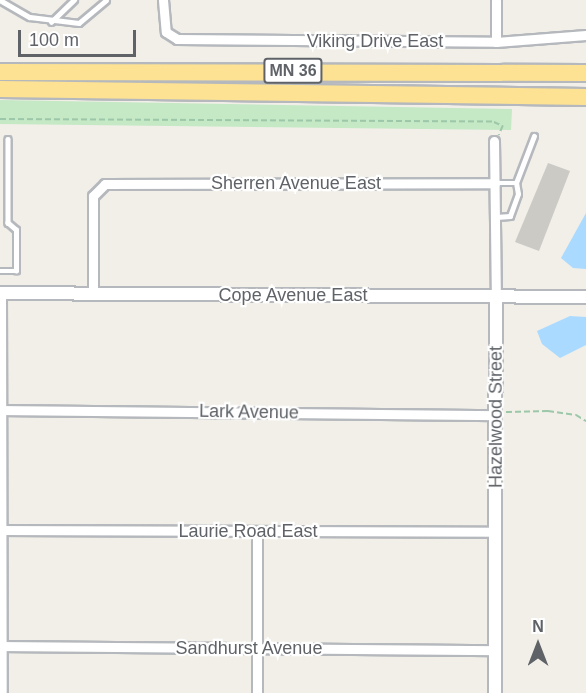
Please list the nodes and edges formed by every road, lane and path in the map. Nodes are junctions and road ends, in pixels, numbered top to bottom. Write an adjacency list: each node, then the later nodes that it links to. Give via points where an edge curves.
1 (0, 0): 6 (lane, via 30,17)
2 (74, 0): 6 (lane)
3 (106, 0): 6 (lane, via 79,23)
4 (163, 0): 8 (street, Viking Drive East, via 166,32 177,39)
5 (496, 0): 8 (street)
6 (51, 22)
7 (586, 35): 8 (street, Viking Drive East)
8 (496, 42)
9 (0, 72): 10 (highway, MN 36)
10 (586, 73)
11 (5, 90): 12 (highway, MN 36)
12 (586, 97)
13 (0, 119): 16 (path, via 494,122 504,130)
14 (534, 136): 18 (lane)
15 (8, 139): 20 (lane)
16 (494, 141): 17 (street, Hazelwood Street)
17 (495, 183): 18 (lane); 19 (street, Hazelwood Street); 24 (street, Sherren Avenue East, via 105,184 93,196)
18 (516, 183): 19 (lane, via 518,194 510,216)
19 (496, 217): 25 (street, Hazelwood Street)
20 (8, 223): 21 (lane); 22 (lane, via 16,230 16,271)
21 (0, 227)
22 (0, 271)
23 (0, 293): 24 (street, Cope Avenue East); 27 (street)
24 (93, 294): 25 (street, Cope Avenue East)
25 (496, 297): 26 (street, Cope Avenue East); 28 (street, Hazelwood Street)
26 (586, 297)
27 (1, 410): 28 (street, Lark Avenue); 30 (street)
28 (499, 413): 29 (path, via 548,411 576,415); 32 (street, Hazelwood Street)
29 (586, 421)
30 (1, 530): 31 (street, Laurie Road East); 33 (street)
31 (257, 531): 32 (street, Laurie Road East); 34 (street)
32 (496, 532): 35 (street, Hazelwood Street)
33 (2, 646): 34 (street, Sandhurst Avenue); 36 (street)
34 (257, 648): 35 (street, Sandhurst Avenue); 37 (street)
35 (496, 650): 38 (street, Hazelwood Street)
36 (2, 693)
37 (257, 693)
38 (495, 693)

